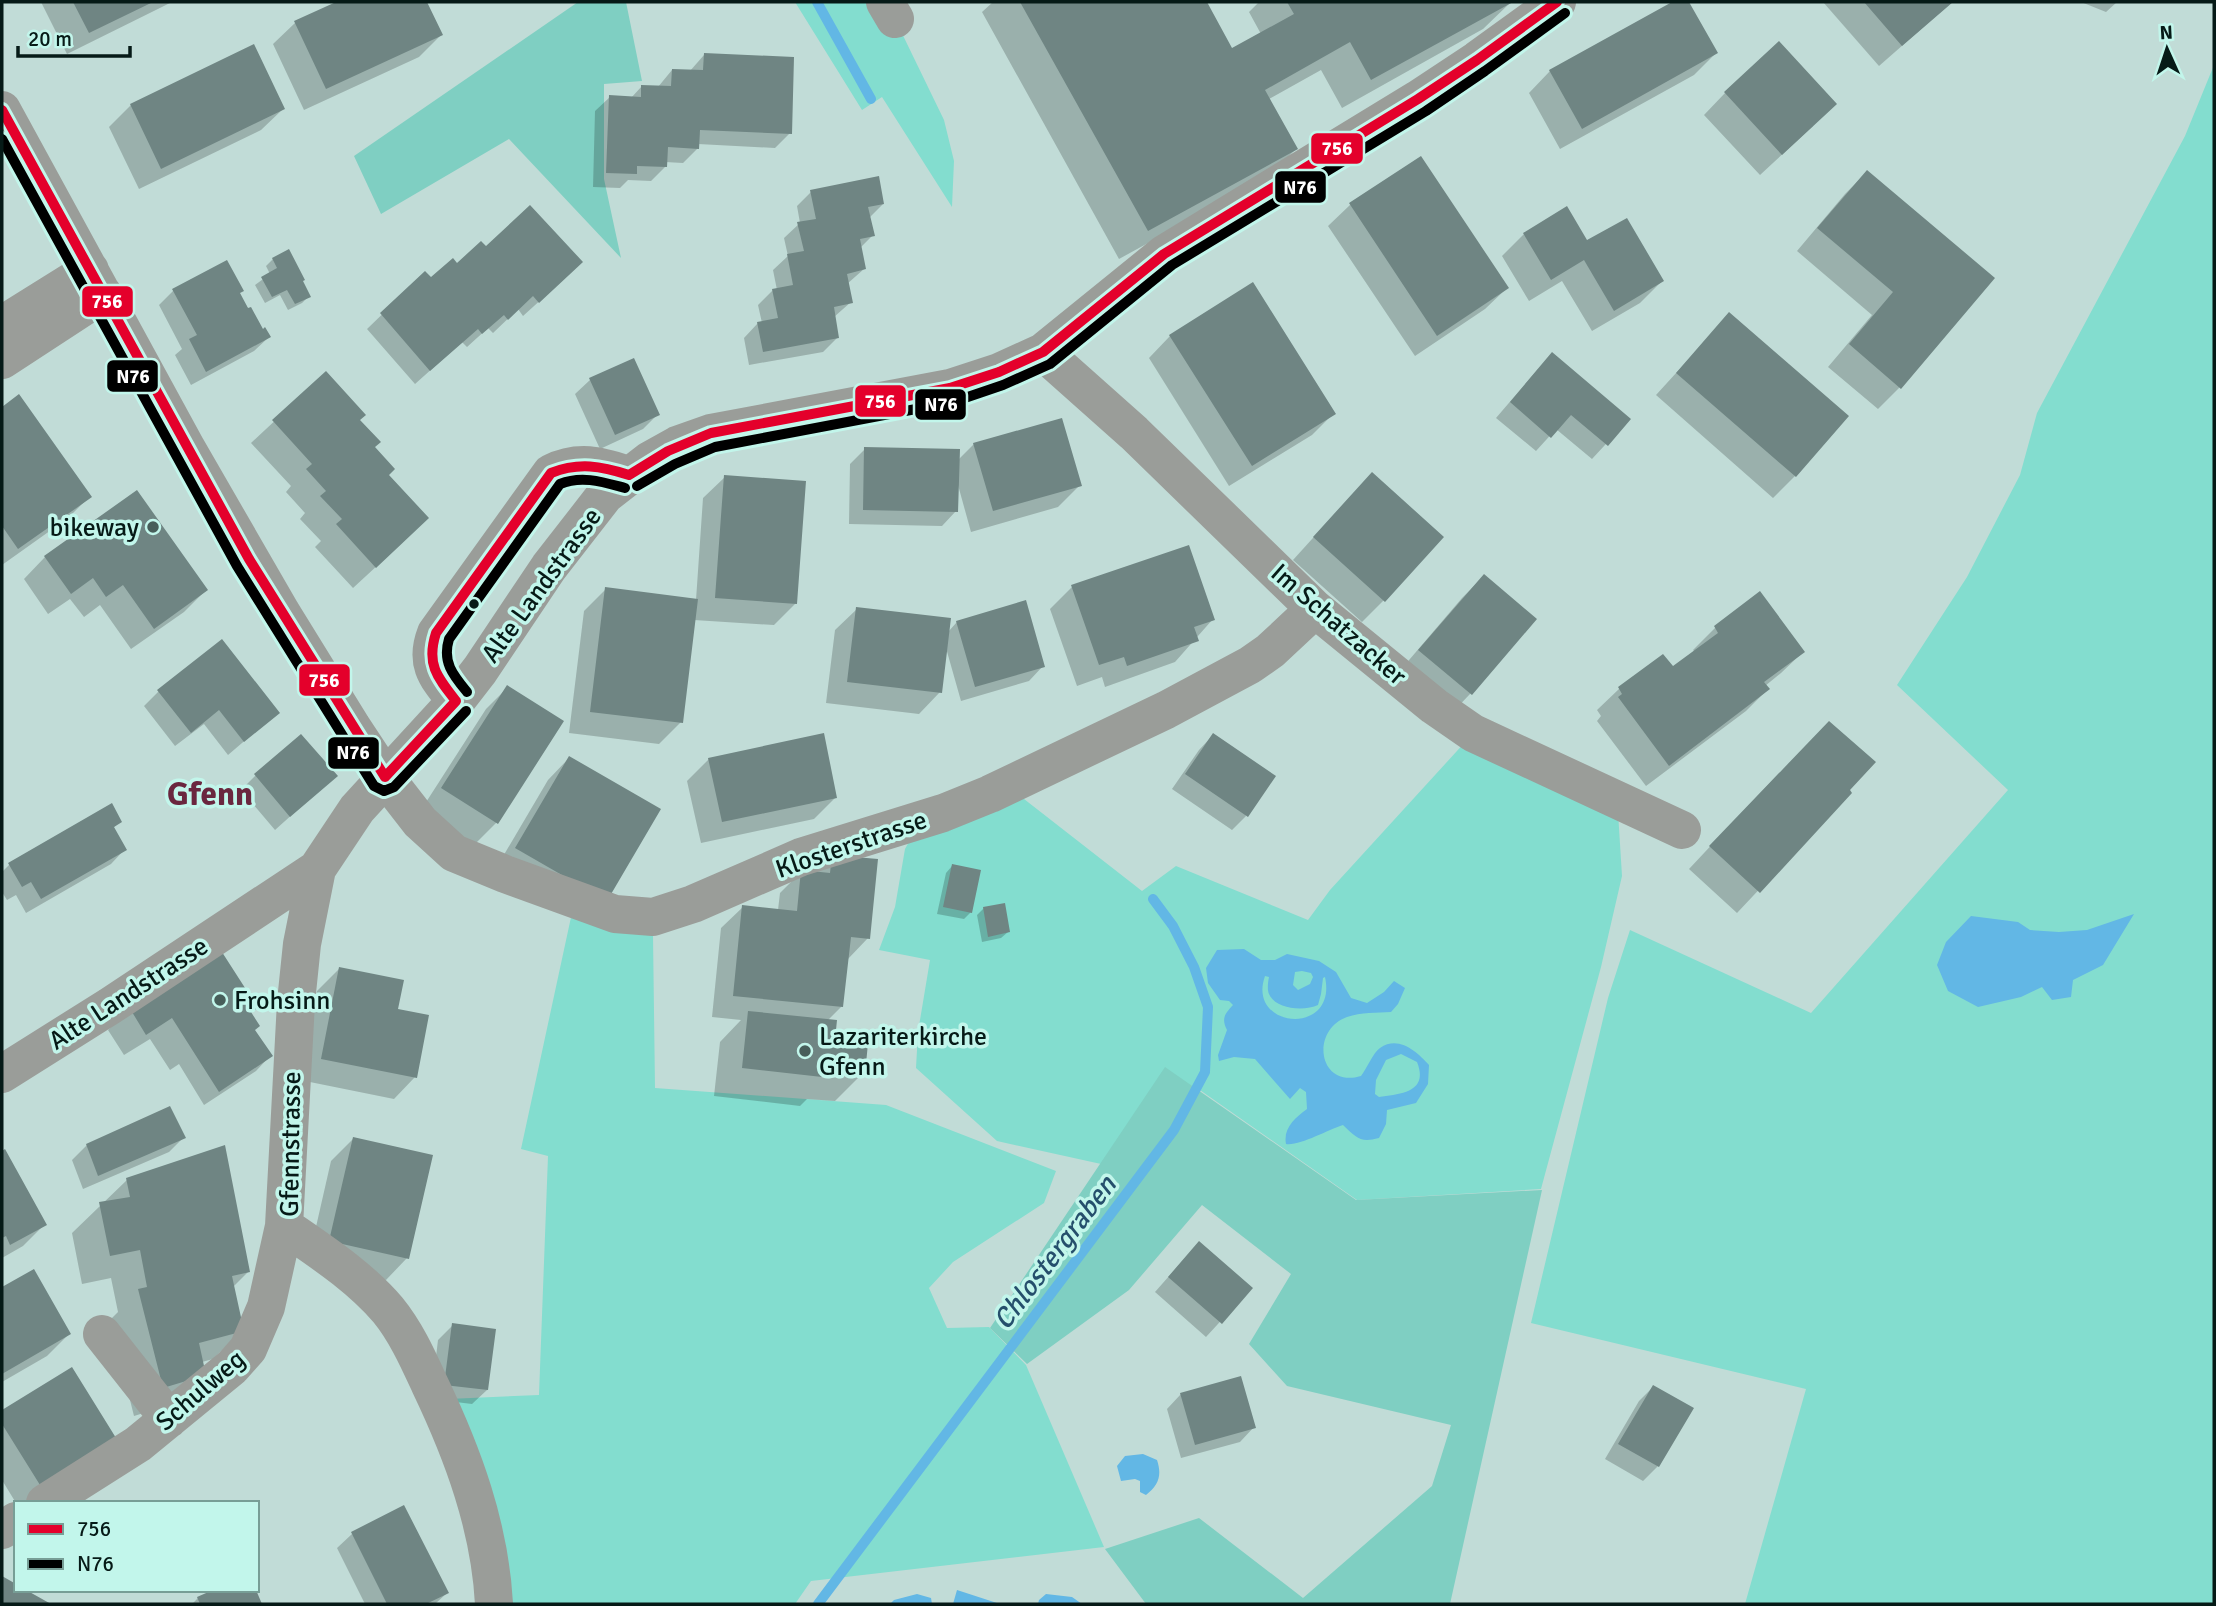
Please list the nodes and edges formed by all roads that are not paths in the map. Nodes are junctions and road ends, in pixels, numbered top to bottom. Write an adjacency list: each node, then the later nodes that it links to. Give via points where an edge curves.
1 (1557, 2): 5 (street, Alte Landstrasse, via 1418,99 1164,254)
2 (2, 110): 3 (street)
3 (96, 282): 4 (street); 6 (street); 10 (street, via 249,559)
4 (2, 325)
5 (1043, 352): 7 (street, Alte Landstrasse, via 950,388 711,433 677,445); 8 (street, Im Schatzacker)
6 (2, 360)
7 (629, 475): 9 (street, Alte Landstrasse, via 583,522); 9 (street, via 596,465 563,467 551,473 436,633 430,656 433,668)
8 (1315, 609): 10 (street, Klosterstrasse, via 1250,665 990,794 801,857 653,917 615,914 454,853 420,822); 11 (street, Im Schatzacker, via 1473,733)
9 (456, 701): 10 (street, Alte Landstrasse)
10 (385, 777): 12 (street, Alte Landstrasse)
11 (1682, 830)
12 (317, 869): 13 (street, Alte Landstrasse); 14 (street, Gfennstrasse, via 296,1002)
13 (2, 1074)
14 (284, 1226): 16 (street, Schulweg, via 266,1307 248,1349); 18 (street, Gfennstrasse, via 363,1286 388,1310 412,1346 472,1487 488,1551)
15 (102, 1334): 16 (street)
16 (169, 1419): 17 (street, Schulweg)
17 (48, 1501)
18 (494, 1604)

